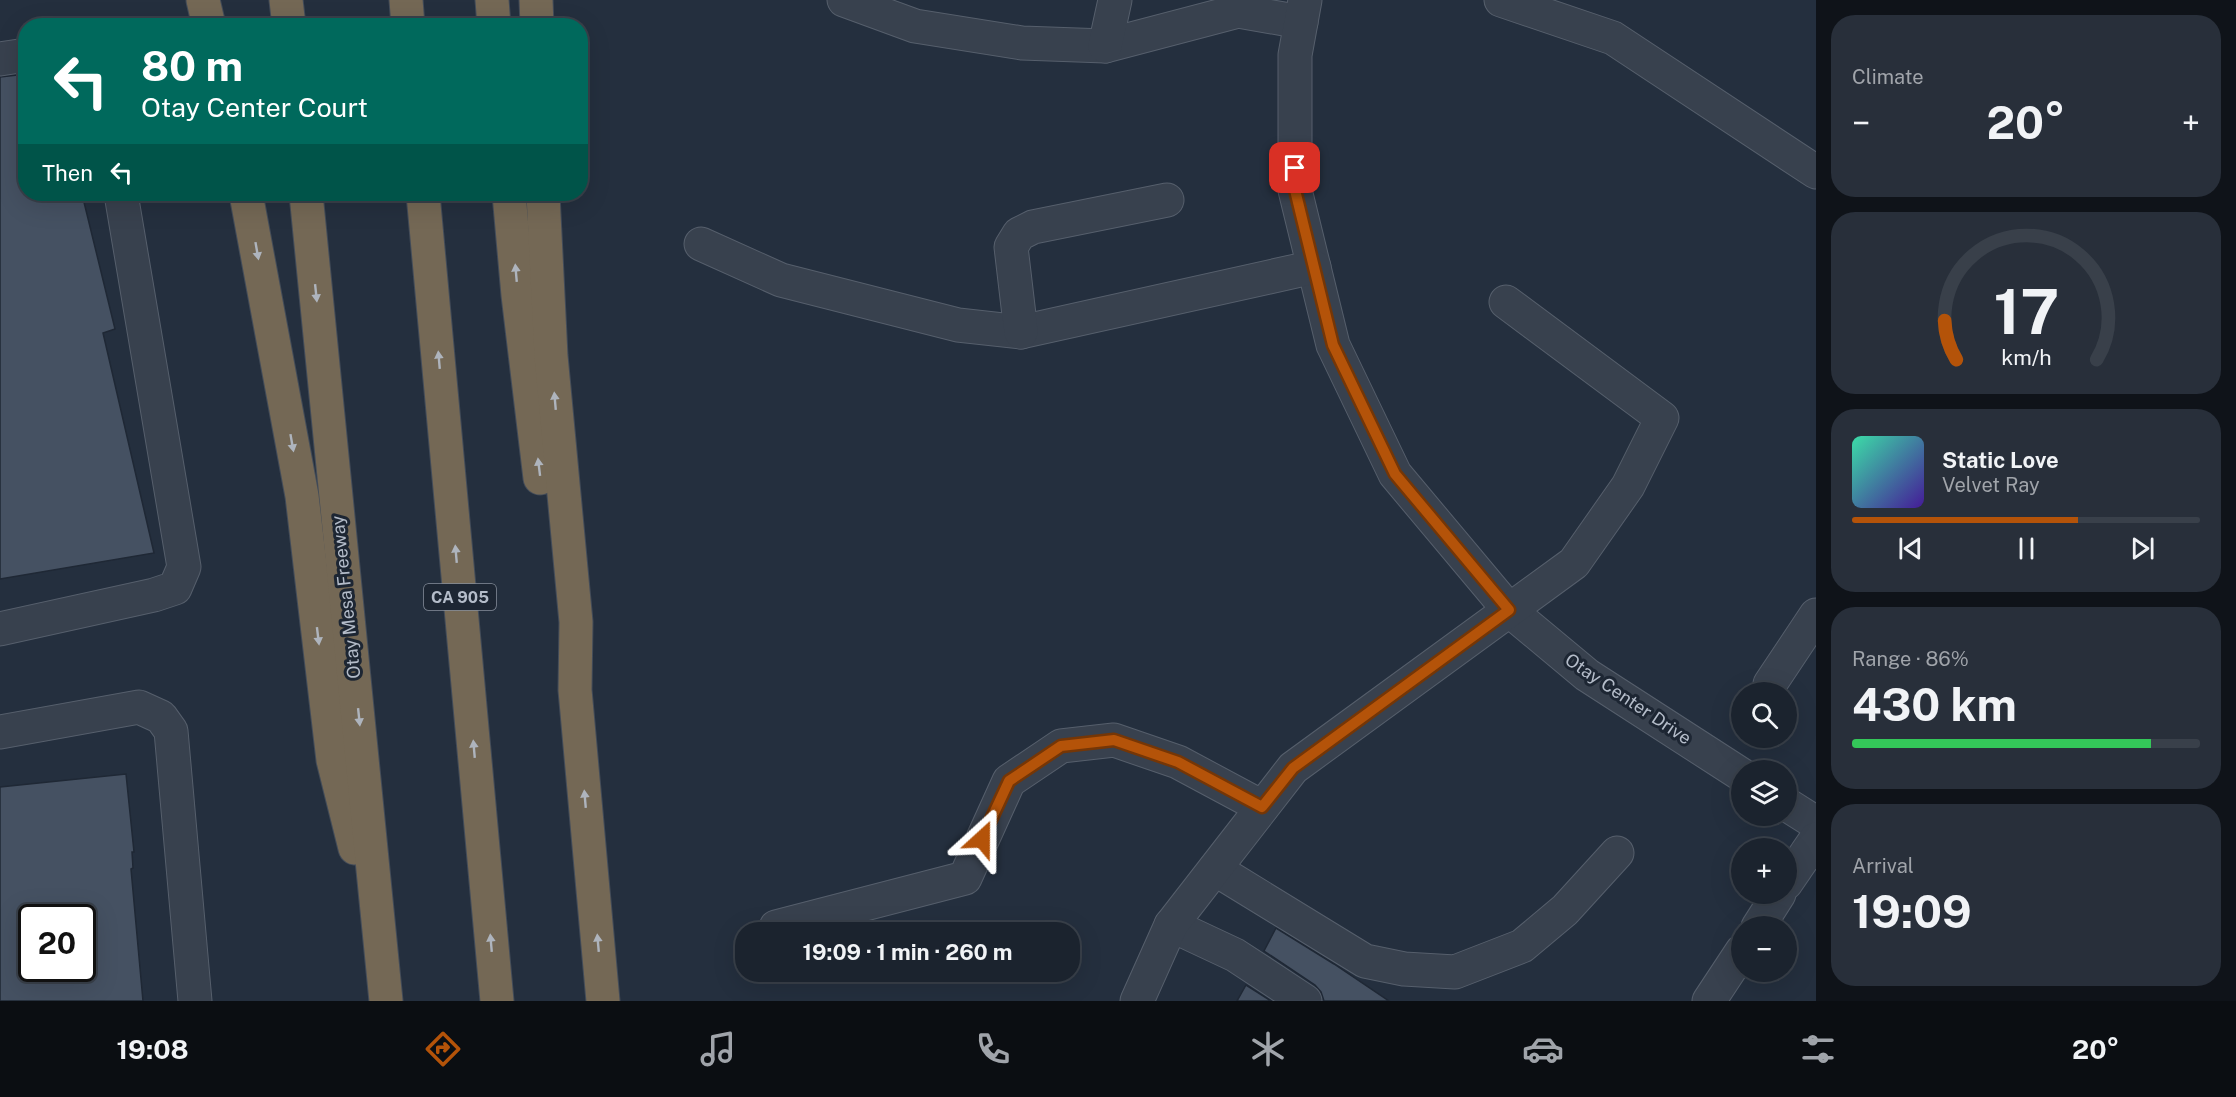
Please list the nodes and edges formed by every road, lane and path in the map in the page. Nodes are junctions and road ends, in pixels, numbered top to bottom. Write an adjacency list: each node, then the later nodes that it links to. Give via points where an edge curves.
1 (203, 0): 11 (highway)
2 (286, 0): 12 (highway)
3 (406, 0): 13 (highway)
4 (492, 0): 14 (highway)
5 (536, 0): 15 (highway)
6 (844, 0): 9 (street)
7 (1115, 0): 16 (street)
8 (1501, 0): 19 (street, via 1612,38)
9 (890, 8): 16 (street, via 915,26 1022,43)
10 (1303, 11): 16 (street, via 1238,10); 28 (street, Otay Center Drive, via 1295,55 1295,190)
11 (207, 18)
12 (288, 18)
13 (407, 18)
14 (493, 18)
15 (537, 18)
16 (1105, 46)
17 (18, 56): 18 (street)
18 (0, 59)
19 (1816, 172)
20 (1167, 200): 30 (street, via 1033,227 1019,234 1011,247)
21 (122, 201): 33 (street, via 184,567 175,588)
22 (247, 201): 47 (highway, one-way to 47, via 302,496 333,760)
23 (307, 201): 47 (highway, Otay Mesa Freeway, one-way to 47)
24 (424, 201): 51 (highway, CA 905, one-way to 24)
25 (510, 201): 35 (highway, one-way to 25, via 558,626)
26 (543, 201): 35 (highway, one-way to 26, via 576,622 551,356)
27 (701, 244): 30 (street, via 781,280 958,325)
28 (1314, 267): 30 (street); 31 (street, Otay Center Drive, via 1333,345 1395,474)
29 (1506, 302): 31 (street, via 1662,418 1628,486 1574,563)
30 (1021, 332)
31 (1509, 610): 37 (street, Otay Center Drive, via 1587,675); 38 (street, via 1293,768)
32 (1816, 615): 34 (street)
33 (0, 629)
34 (1771, 682)
35 (575, 690): 52 (highway, one-way to 35)
36 (0, 732): 49 (street, via 139,707 161,717 171,730)
37 (1731, 767)
38 (1262, 807): 44 (street); 45 (street, via 1178,762 1114,740 1061,746 1009,781 965,878)
39 (1797, 811): 40 (street)
40 (1816, 822)
41 (1816, 839): 43 (street)
42 (1617, 853): 44 (street, via 1565,910 1522,946 1455,972 1404,969 1365,961)
43 (1797, 867)
44 (1215, 869): 46 (street)
45 (795, 922)
46 (1172, 925): 53 (street); 54 (street, via 1235,955)
47 (383, 963): 50 (highway, Otay Mesa Freeway)
48 (1731, 968): 55 (street)
49 (195, 1001)
50 (386, 1001)
51 (497, 1001)
52 (603, 1001)
53 (1137, 1001)
54 (1305, 1001)
55 (1709, 1001)

